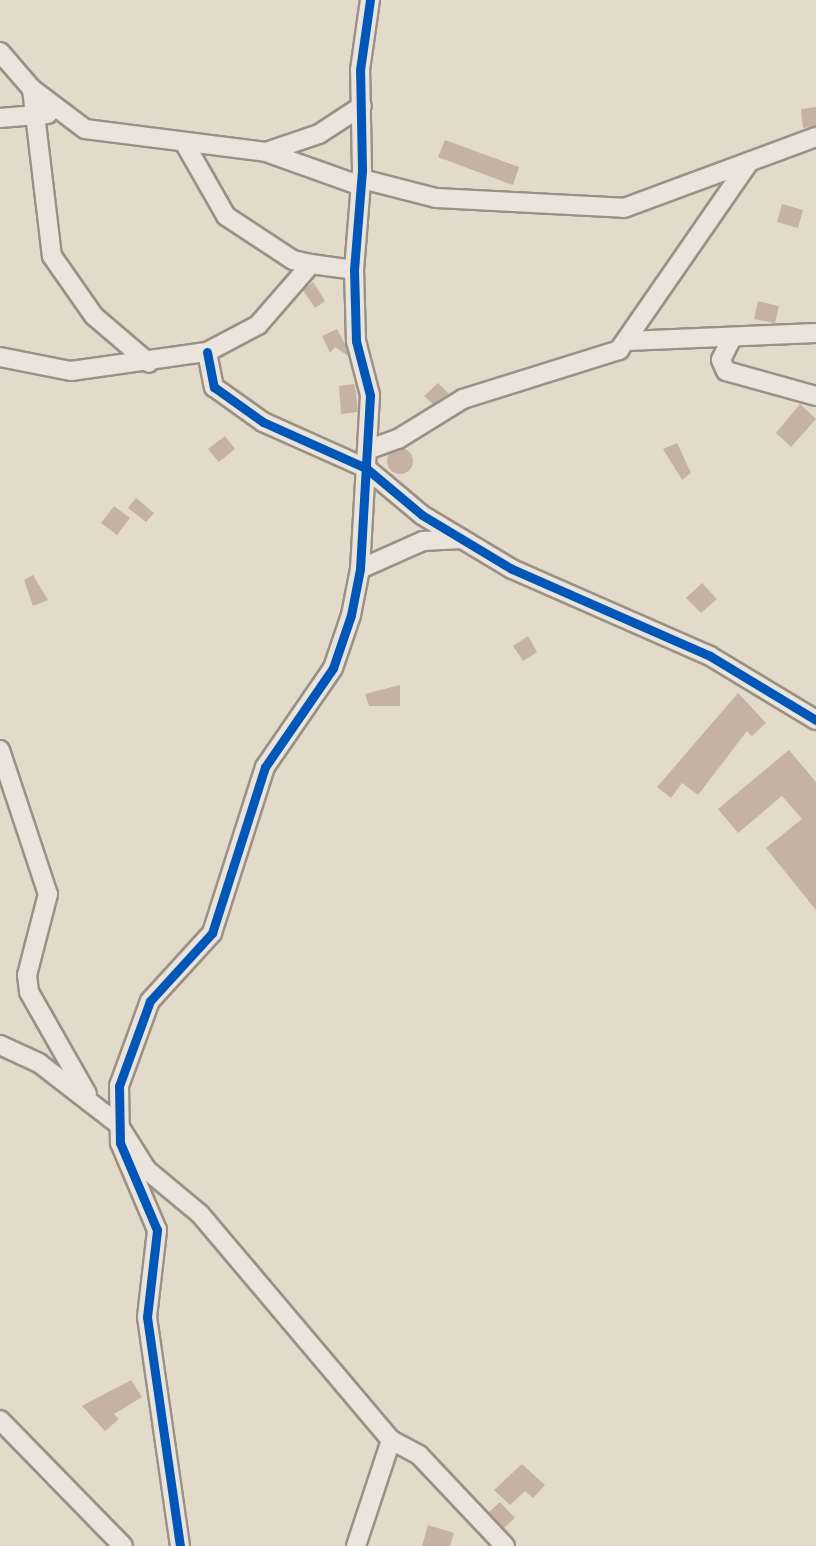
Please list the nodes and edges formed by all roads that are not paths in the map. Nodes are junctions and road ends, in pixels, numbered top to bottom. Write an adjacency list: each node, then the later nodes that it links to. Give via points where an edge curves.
1 (370, 0): 4 (street)
2 (0, 52): 3 (street)
3 (32, 89): 5 (street); 6 (street)
4 (362, 106): 10 (street, via 319,134); 12 (street)
5 (62, 114): 6 (street); 9 (street, via 98,134)
6 (37, 115): 7 (street); 20 (street, via 52,256 94,316)
7 (0, 118)
8 (816, 137): 11 (street)
9 (185, 144): 10 (street); 13 (street, via 226,216 293,260)
10 (266, 152): 12 (street)
11 (748, 162): 12 (street, via 633,206 594,209 436,198); 17 (street)
12 (362, 182): 14 (street)
13 (311, 264): 14 (street); 18 (street, via 258,326)
14 (354, 270): 22 (street, via 356,341 370,396)
15 (816, 333): 16 (street)
16 (731, 340): 17 (street); 21 (street, via 721,360 726,371)
17 (627, 341): 22 (street, via 610,356 546,369 463,399 390,443)
18 (206, 352): 20 (street); 23 (street, via 219,392 263,422)
19 (0, 357): 20 (street, via 71,370)
20 (149, 363)
21 (816, 396)
22 (367, 450): 23 (street)
23 (366, 468): 24 (street); 25 (street)
24 (463, 540): 25 (street, via 423,541); 26 (street, via 564,597 710,656)
25 (360, 569): 30 (street, via 333,668 281,737 253,795 212,933 167,976 136,1026 119,1086)
26 (814, 718)
27 (0, 750): 29 (street, via 48,894 27,975 29,992)
28 (0, 1045): 29 (street, via 39,1063)
29 (96, 1106): 30 (street)
30 (118, 1124): 32 (street, via 147,1170 200,1214); 34 (street, via 128,1171 157,1230 147,1317)
31 (0, 1420): 33 (street)
32 (391, 1440): 35 (street); 36 (street, via 419,1455)
33 (123, 1546)
34 (180, 1546)
35 (356, 1546)
36 (505, 1546)

